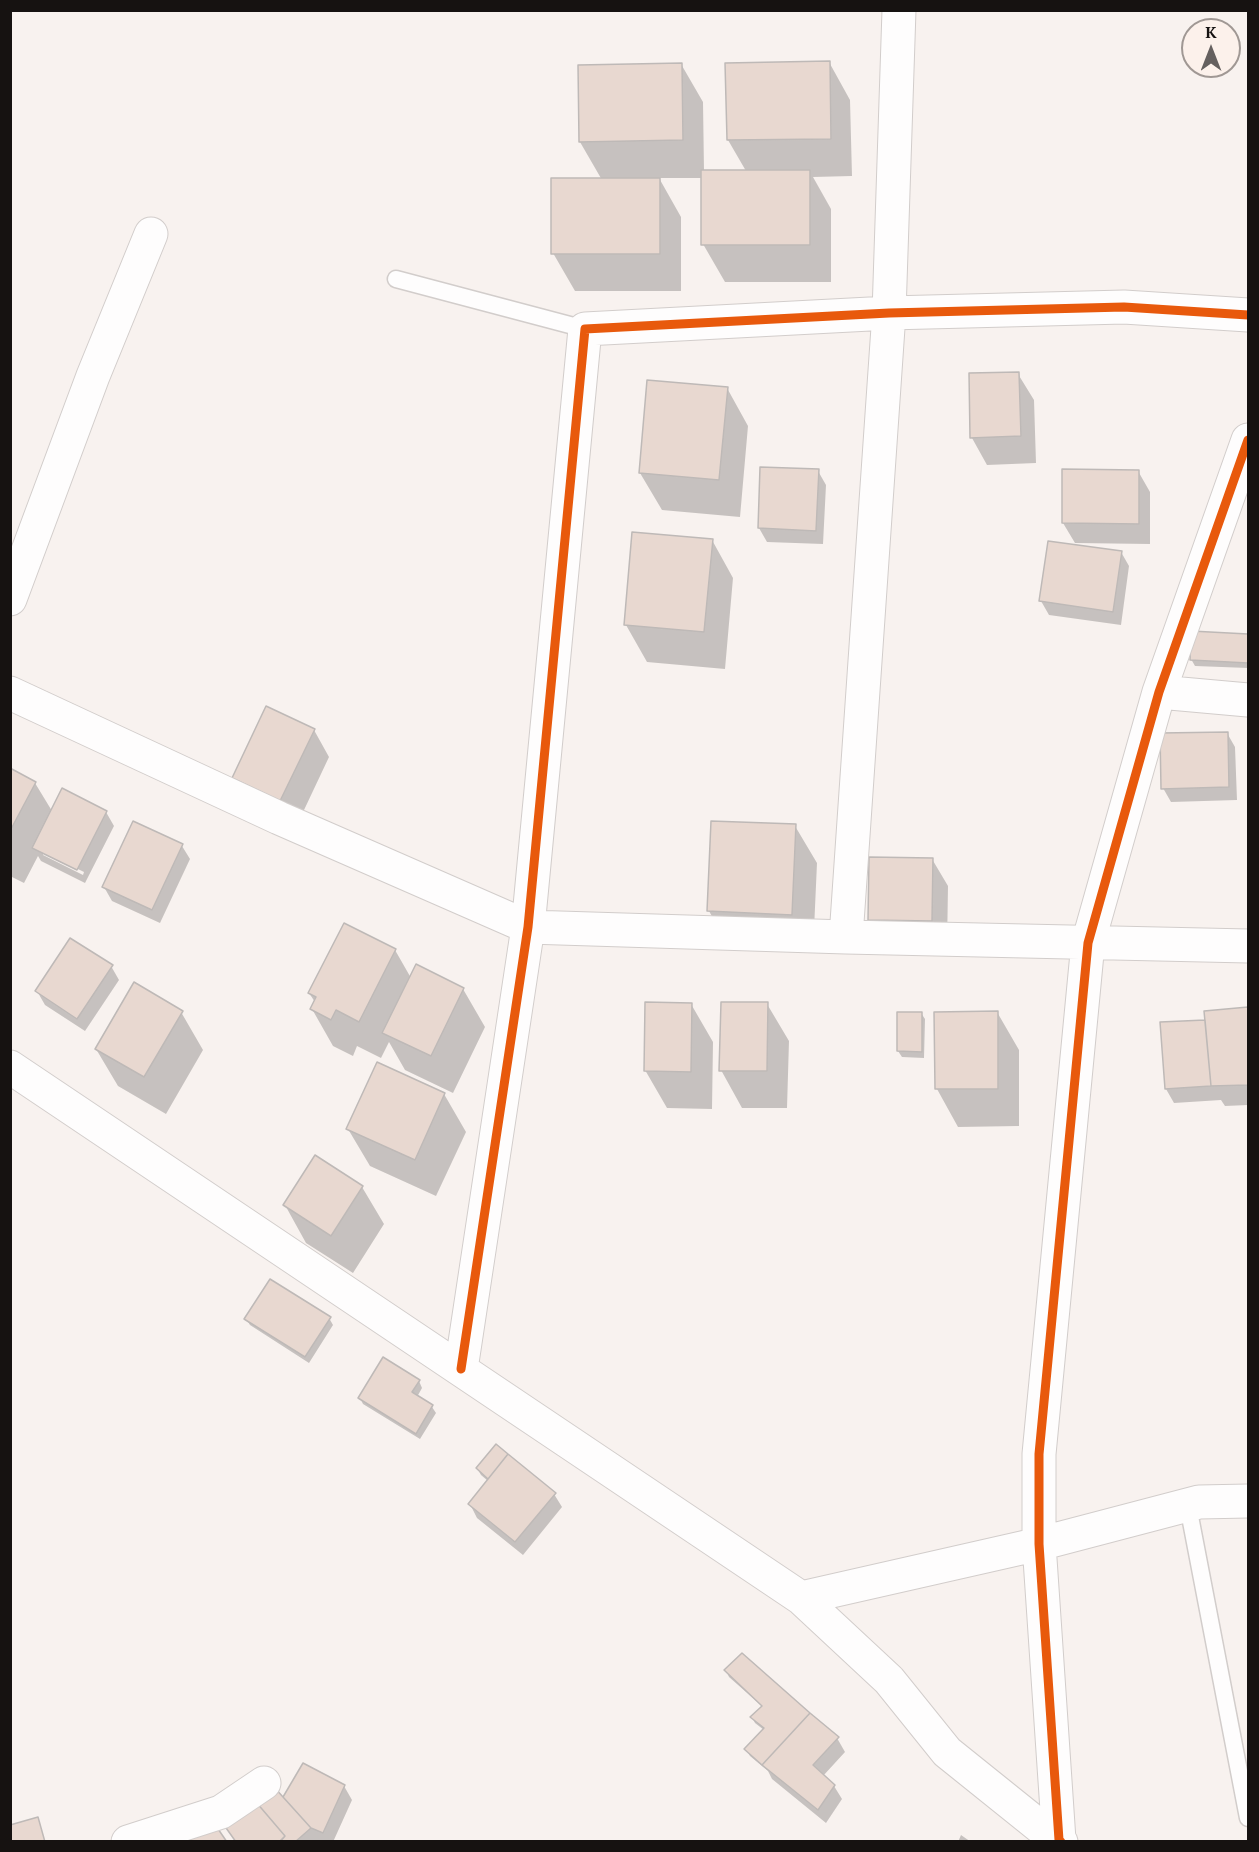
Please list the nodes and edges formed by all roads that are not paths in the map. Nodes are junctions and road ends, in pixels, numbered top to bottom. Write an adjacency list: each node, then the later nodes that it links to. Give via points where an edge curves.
1 (899, 10): 4 (street)
2 (152, 234): 8 (street, via 93,376)
3 (396, 279): 6 (lane)
4 (889, 313): 5 (street, via 1124,307); 6 (street); 13 (street)
5 (1248, 315)
6 (585, 329): 12 (street)
7 (1248, 440): 9 (street)
8 (10, 599)
9 (1159, 692): 11 (street); 14 (street)
10 (10, 693): 12 (street, via 279,818)
11 (1248, 700)
12 (528, 927): 13 (street); 17 (street)
13 (846, 937): 14 (street)
14 (1088, 943): 15 (street); 20 (street, via 1039,1454)
15 (1248, 946)
16 (10, 1067): 17 (street)
17 (461, 1369): 21 (street)
18 (1248, 1501): 19 (street, via 1199,1502)
19 (1188, 1506): 20 (street); 23 (lane)
20 (1039, 1544): 21 (street); 24 (street)
21 (801, 1598): 24 (street, via 889,1680 947,1752)
22 (264, 1783): 25 (street, via 221,1812)
23 (1248, 1818)
24 (1060, 1841)
25 (128, 1842)

